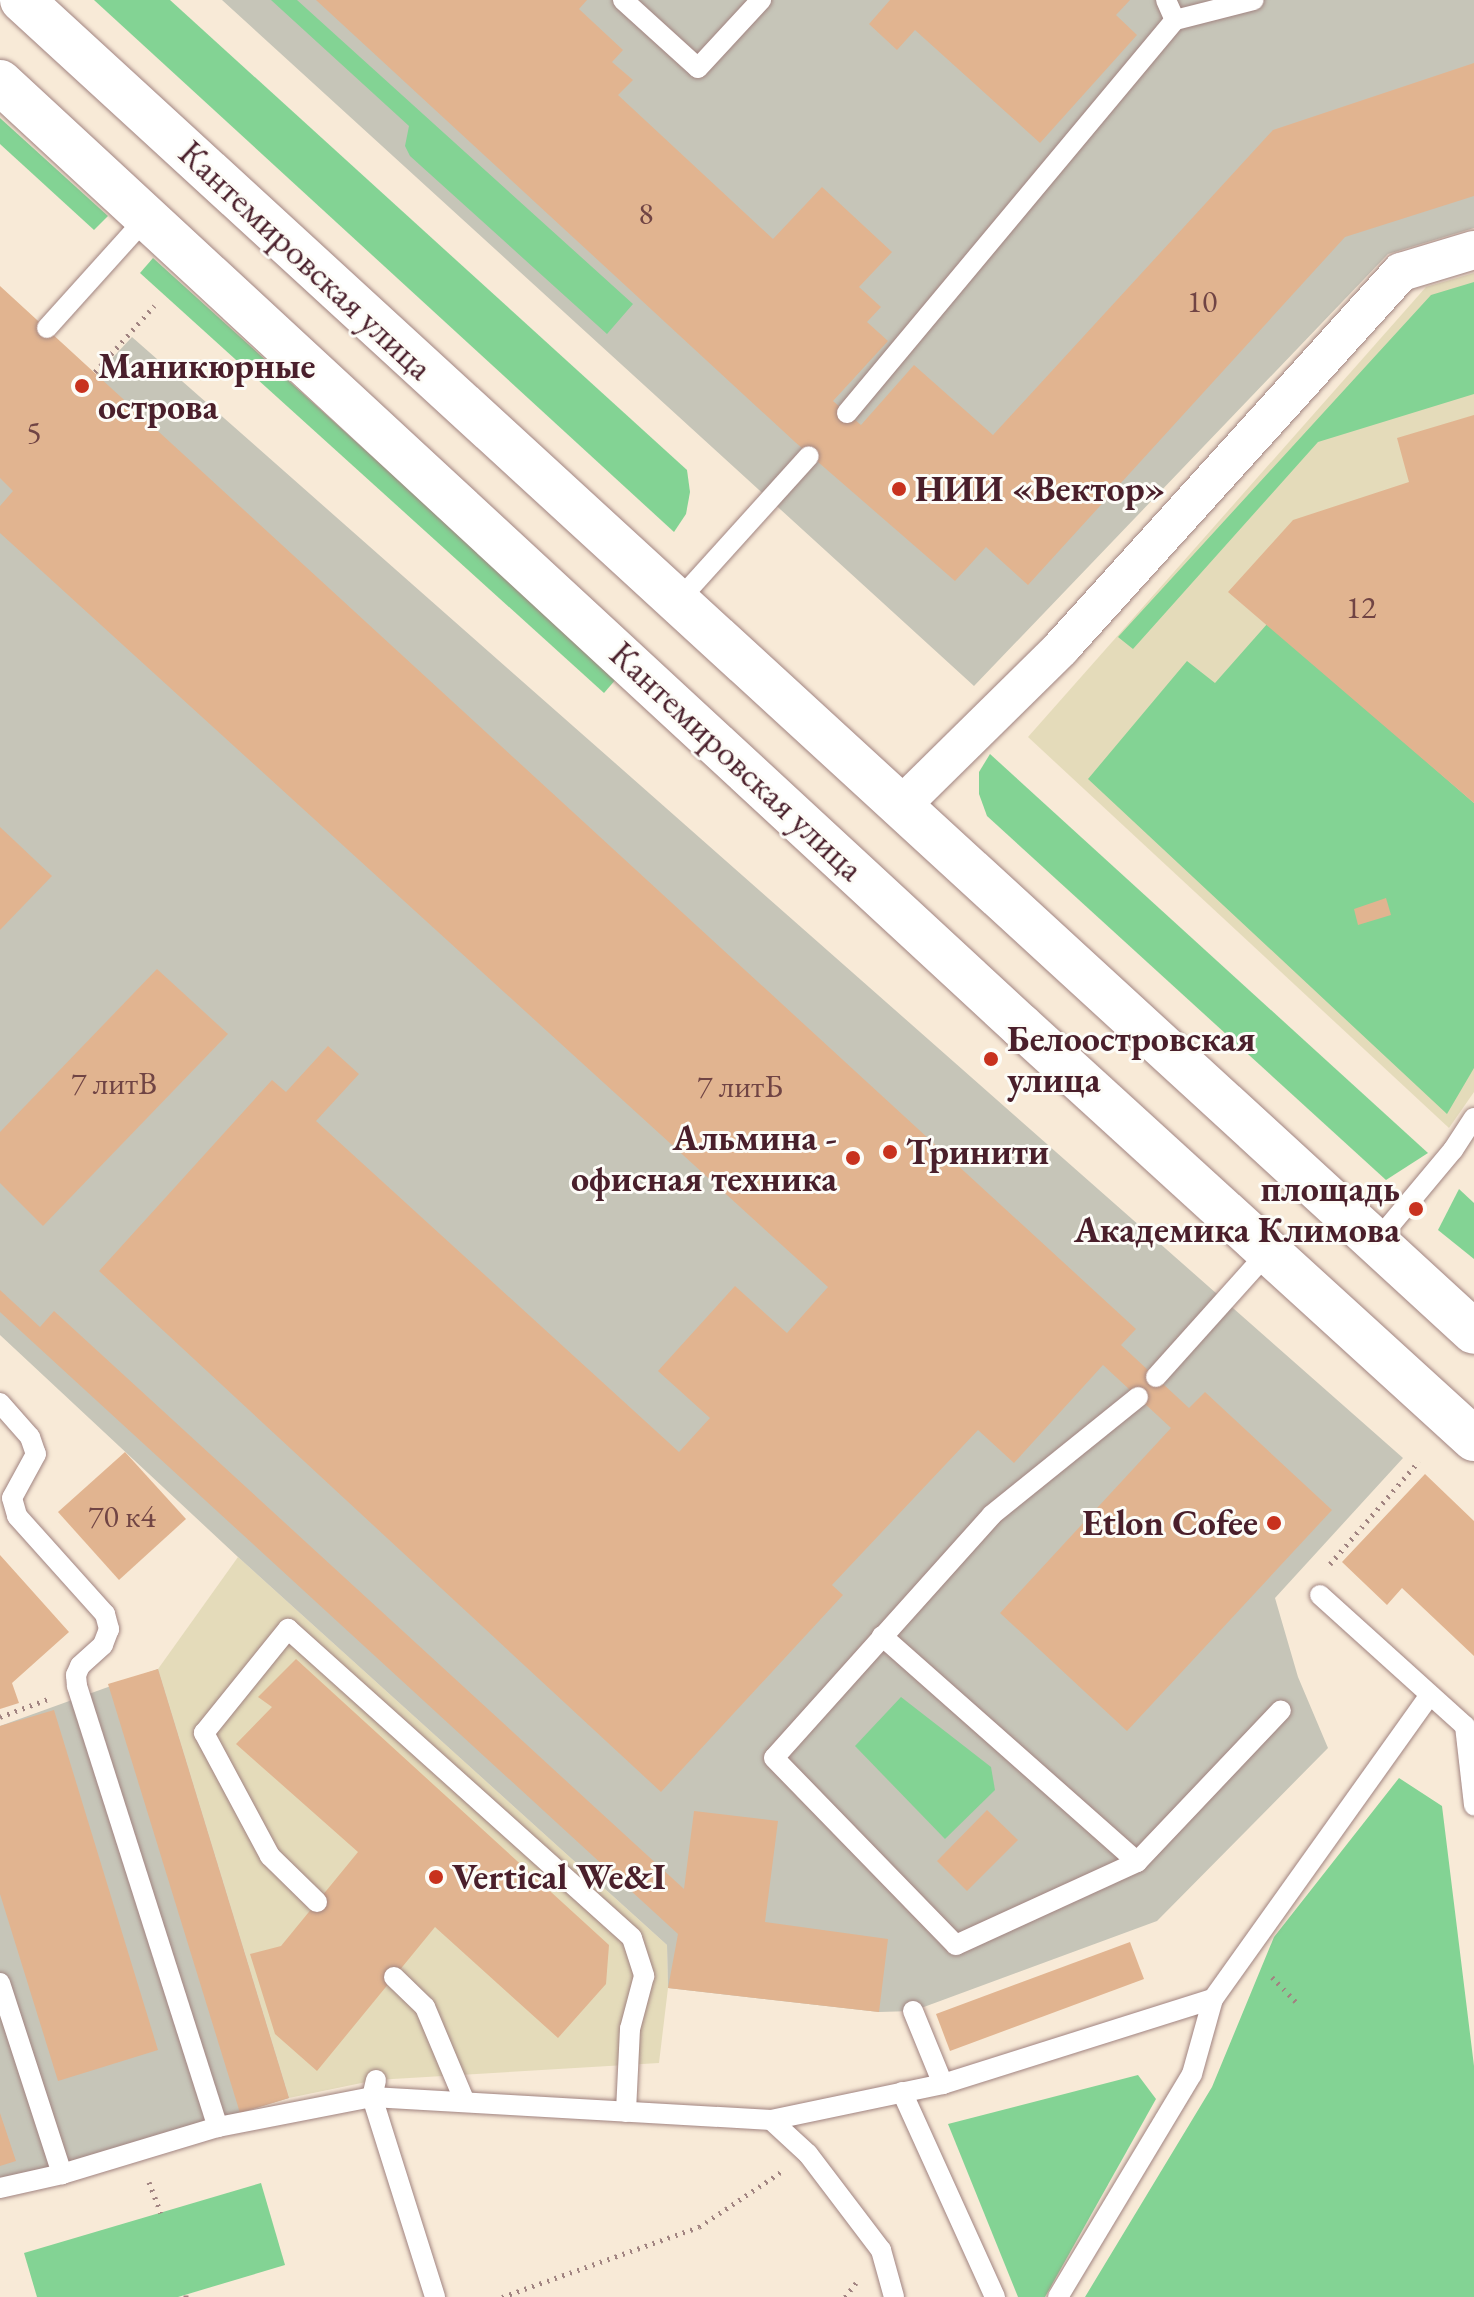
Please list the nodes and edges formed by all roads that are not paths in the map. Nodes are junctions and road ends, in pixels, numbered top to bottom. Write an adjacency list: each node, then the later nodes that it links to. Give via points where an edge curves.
1 (22, 0): 13 (main road, Кантемировская улица)
2 (623, 0): 3 (lane, via 698,68)
3 (761, 0)
4 (1166, 0): 6 (lane)
5 (1254, 0): 6 (lane)
6 (1175, 20): 11 (lane)
7 (0, 82): 8 (main road, Кантемировская улица)
8 (147, 217): 10 (lane); 17 (main road, Кантемировская улица)
9 (1474, 250): 14 (street, via 1401,272 1061,648)
10 (47, 328)
11 (847, 413)
12 (809, 456): 13 (lane)
13 (678, 601): 14 (main road, Кантемировская улица)
14 (901, 806): 16 (main road, Кантемировская улица)
15 (1474, 1118): 16 (lane)
16 (1376, 1242): 18 (main road, Кантемировская улица)
17 (1269, 1251): 19 (lane); 22 (main road, Кантемировская улица)
18 (1474, 1332)
19 (1156, 1377)
20 (1138, 1397): 24 (lane, via 992,1515)
21 (0, 1403): 40 (lane, via 30,1437 36,1454 12,1498 17,1516 105,1614 109,1629 103,1645 80,1666 77,1686)
22 (1474, 1439)
23 (1320, 1595): 25 (lane)
24 (882, 1636): 28 (lane); 28 (lane, via 774,1758 956,1945)
25 (1429, 1696): 27 (lane, via 1465,1726); 32 (lane)
26 (1281, 1710): 28 (lane)
27 (1474, 1805)
28 (1137, 1862)
29 (317, 1902): 38 (lane, via 270,1856 204,1733 288,1629 632,1938 644,1976 630,2029)
30 (394, 1977): 37 (lane, via 425,2007)
31 (0, 1983): 41 (lane)
32 (1213, 1999): 34 (lane); 46 (lane, via 1192,2074)
33 (913, 2011): 34 (lane)
34 (943, 2084): 36 (lane)
35 (374, 2088): 37 (lane); 40 (lane); 43 (lane)
36 (902, 2092): 39 (lane); 45 (lane)
37 (465, 2102): 38 (lane)
38 (626, 2112): 39 (lane)
39 (771, 2120): 44 (lane, via 808,2154 881,2250)
40 (218, 2127): 41 (lane)
41 (62, 2174): 42 (lane)
42 (0, 2188)
43 (435, 2297)
44 (894, 2297)
45 (995, 2297)
46 (1058, 2297)

